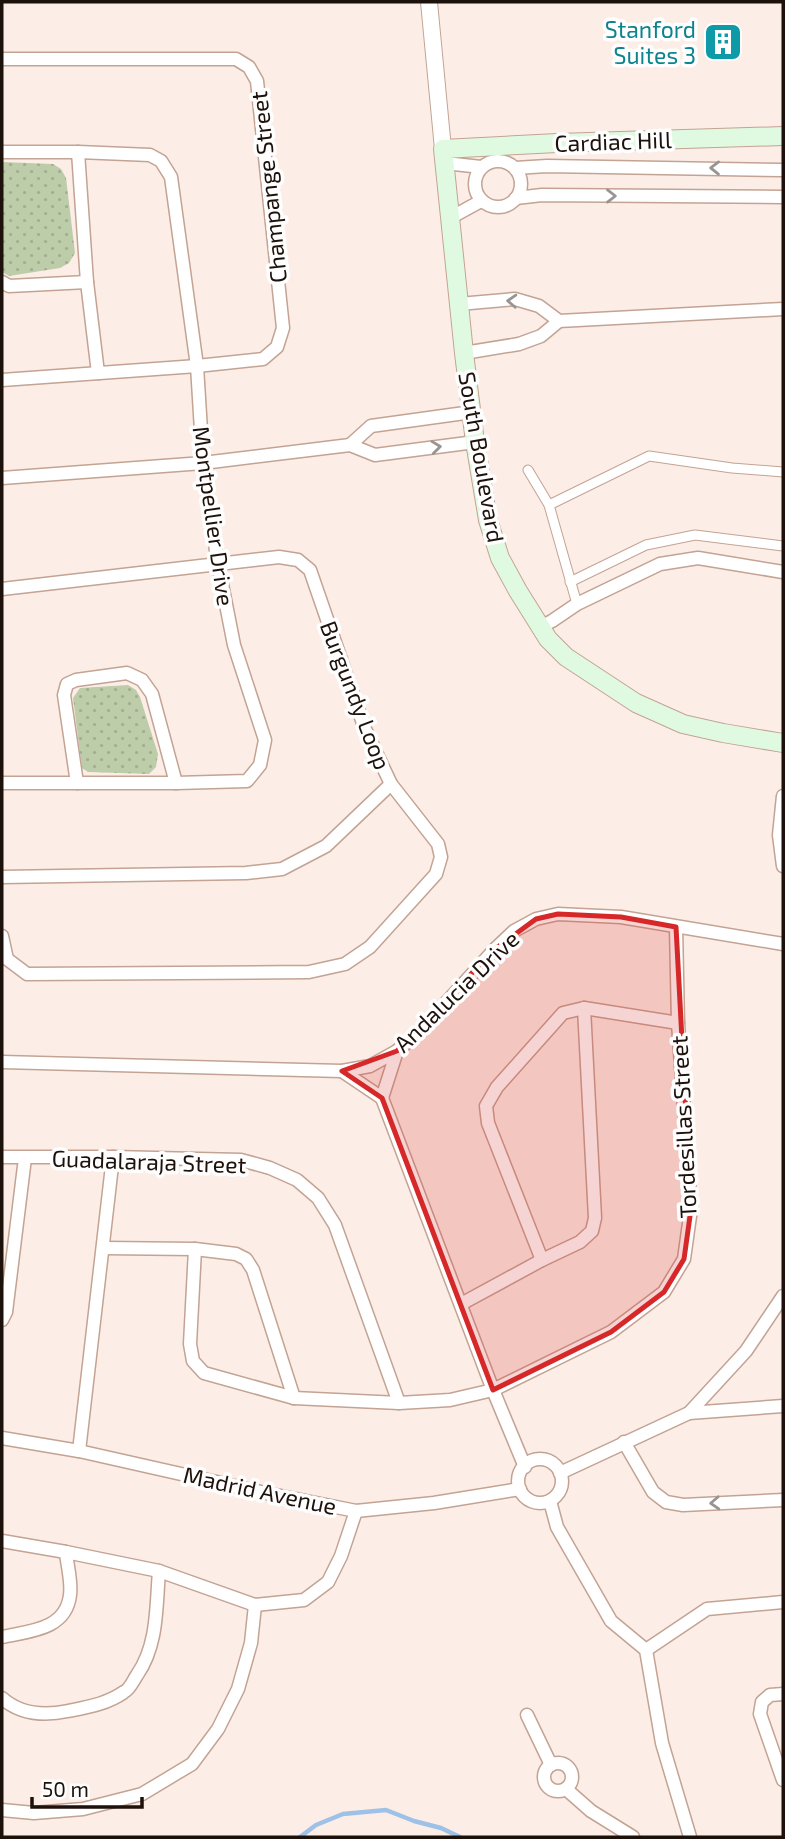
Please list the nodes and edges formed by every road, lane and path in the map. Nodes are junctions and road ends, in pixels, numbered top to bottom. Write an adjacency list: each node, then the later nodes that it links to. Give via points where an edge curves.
1 (429, 2): 6 (street, South Boulevard)
2 (2, 59): 20 (street, Champange Street, via 236,60 249,67 257,81 283,328 277,347 263,359)
3 (783, 136): 6 (main road, Cardiac Hill, via 570,142)
4 (2, 152): 5 (street, Montpellier Drive)
5 (78, 152): 15 (street); 20 (street, Montpellier Drive, via 150,155 162,161 172,177)
6 (444, 156): 7 (street); 13 (main road, South Boulevard)
7 (481, 167): 8 (street, via 499,160); 12 (street, via 474,180)
8 (515, 168): 9 (street, one-way to 8); 11 (street, via 521,180)
9 (783, 170)
10 (783, 197): 11 (street, one-way to 10)
11 (516, 198): 12 (street, via 495,208)
12 (481, 201): 13 (street)
13 (450, 218): 16 (main road, South Boulevard)
14 (2, 282): 15 (street, via 9,286)
15 (87, 282): 21 (street)
16 (459, 304): 18 (street, one-way to 16, via 539,306 515,299); 19 (main road, South Boulevard)
17 (783, 309): 18 (street)
18 (559, 321): 19 (street, via 541,336 519,344)
19 (464, 353): 23 (main road, South Boulevard)
20 (197, 366): 21 (street); 26 (street, Montpellier Drive)
21 (98, 373): 22 (street)
22 (2, 380)
23 (472, 412): 24 (main road, South Boulevard); 25 (street, via 371,426)
24 (475, 442): 25 (street, one-way to 24, via 375,455); 37 (main road, South Boulevard, via 488,520 500,558)
25 (350, 445): 26 (street)
26 (203, 463): 29 (street); 32 (street, Montpellier Drive)
27 (528, 470): 30 (street)
28 (783, 472): 30 (street, via 649,456)
29 (2, 478)
30 (549, 505): 34 (street)
31 (783, 546): 34 (street, via 695,535 646,545)
32 (218, 565): 35 (street, Burgundy Loop); 41 (street, Montpellier Drive, via 234,645 265,740 263,752 260,765 247,781); 42 (street, Burgundy Loop, via 279,557 298,560 310,570 365,729)
33 (783, 572): 36 (street, via 698,558 660,564)
34 (570, 582): 36 (street)
35 (2, 589)
36 (577, 604): 37 (street)
37 (540, 627): 38 (main road, South Boulevard, via 566,657 636,703 683,723)
38 (783, 743)
39 (2, 783): 40 (street, Montpellier Drive)
40 (77, 783): 41 (street, Montpellier Drive); 41 (street, via 64,695 67,684 127,673 142,680 152,694)
41 (176, 783)
42 (391, 784): 45 (street, via 326,846 282,869); 47 (street, Burgundy Loop, via 439,844 441,857 436,874 370,947 345,964 309,972 27,974 7,958)
43 (783, 796): 44 (street, via 779,835)
44 (783, 866)
45 (2, 877)
46 (676, 927): 48 (street, Andalucia Drive); 50 (street, Tordesillas Street); 51 (street, Andalucia Drive, via 558,914 536,919 495,949)
47 (2, 936)
48 (783, 944)
49 (584, 1008): 50 (street); 60 (street, via 595,1218 592,1231 580,1242); 60 (street, via 563,1013 497,1087 486,1106 488,1124)
50 (678, 1023): 64 (street, Tordesillas Street, via 691,1209 684,1259 664,1292 611,1332)
51 (397, 1051): 53 (street, Andalucia Drive, via 370,1066); 54 (street)
52 (2, 1062): 53 (street, Andalucia Drive)
53 (342, 1071): 54 (street)
54 (382, 1098): 62 (street)
55 (2, 1157): 57 (street, Guadalaraja Street)
56 (113, 1157): 57 (street, Guadalaraja Street); 58 (street); 66 (street, Guadalaraja Street, via 240,1160 297,1180 318,1198 335,1225)
57 (26, 1158): 63 (street)
58 (104, 1248): 59 (street); 71 (street)
59 (195, 1249): 65 (street, via 236,1254 253,1269); 65 (street, Tordesillas Street, via 193,1361 204,1373)
60 (542, 1260): 62 (street)
61 (783, 1296): 68 (street, via 746,1351)
62 (461, 1304): 64 (street)
63 (2, 1320)
64 (493, 1390): 66 (street, Tordesillas Street, via 450,1400); 72 (street)
65 (294, 1398): 66 (street, Tordesillas Street)
66 (399, 1403)
67 (783, 1406): 68 (street)
68 (689, 1413): 70 (street)
69 (2, 1438): 71 (street, Madrid Avenue)
70 (624, 1442): 73 (street); 75 (street, one-way to 70, via 666,1502 653,1492)
71 (79, 1451): 77 (street, Madrid Avenue)
72 (525, 1466): 73 (street, via 544,1460); 74 (street, via 519,1477)
73 (560, 1473): 76 (street, via 562,1486)
74 (520, 1489): 76 (street, via 529,1500); 77 (street, Madrid Avenue)
75 (783, 1500)
76 (550, 1501): 84 (street, via 556,1527 611,1621)
77 (356, 1511): 82 (street, via 328,1582 304,1600)
78 (2, 1541): 79 (street)
79 (66, 1552): 80 (street); 83 (street, via 71,1595 65,1614 47,1628)
80 (159, 1571): 82 (street); 86 (street, via 155,1634 146,1662 127,1691 102,1704 49,1715 28,1713)
81 (783, 1602): 84 (street, via 707,1609)
82 (255, 1605): 91 (street, via 239,1689 191,1764 142,1794 83,1809)
83 (2, 1637)
84 (646, 1650): 93 (street, via 662,1743)
85 (783, 1694): 89 (street, via 770,1695 762,1702 760,1714)
86 (2, 1698)
87 (527, 1715): 88 (street)
88 (551, 1765): 90 (street, via 561,1763 569,1768 572,1777); 90 (street, via 544,1776 547,1785 557,1791)
89 (783, 1780)
90 (566, 1789): 92 (street)
91 (2, 1810)
92 (633, 1837)
93 (690, 1837)

